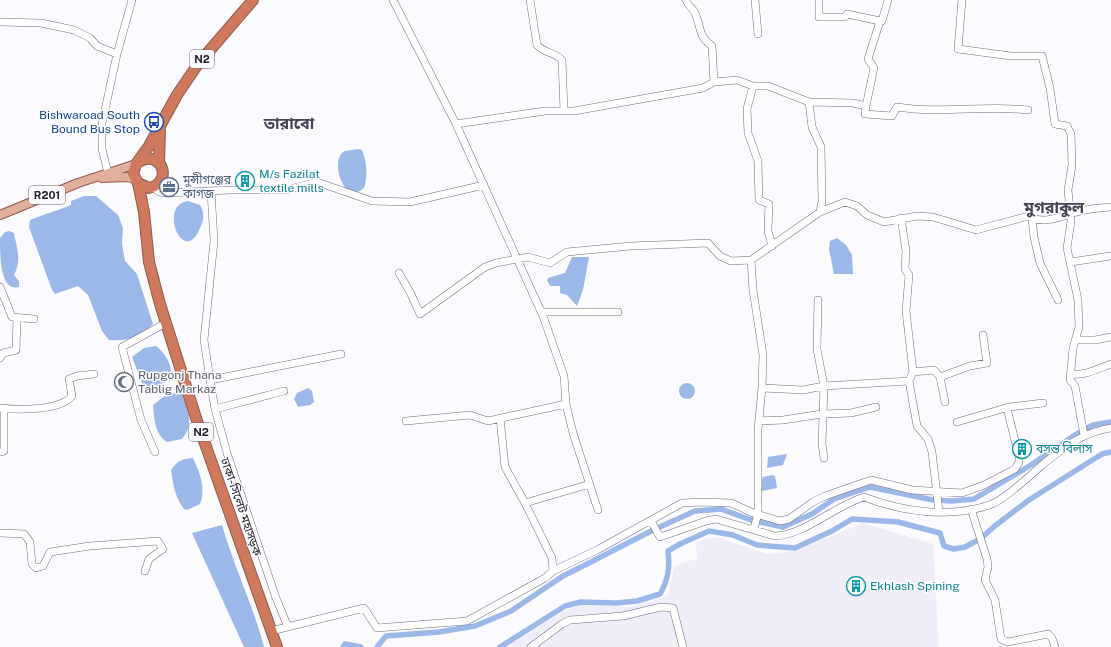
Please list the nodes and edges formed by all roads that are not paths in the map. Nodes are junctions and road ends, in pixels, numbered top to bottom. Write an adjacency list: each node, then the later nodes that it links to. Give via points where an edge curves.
1 (132, 0): 13 (street)
2 (254, 0): 21 (highway, N2, via 198,64)
3 (393, 0): 20 (street)
4 (530, 0): 19 (street, via 537,45 562,60)
5 (686, 0): 14 (street, via 688,6 695,11 703,39 712,46)
6 (755, 0): 12 (street)
7 (819, 0): 10 (street, via 819,17 845,17 847,14)
8 (888, 0): 10 (street)
9 (962, 0): 32 (street, via 958,49 1011,56 1042,56 1055,124 1067,126 1071,134 1072,165 1068,190)
10 (880, 21): 17 (street, via 868,59 874,68)
11 (0, 22): 13 (street, via 41,23 74,30 90,38 97,46)
12 (758, 34)
13 (117, 54): 24 (street, via 102,124 102,150)
14 (714, 82): 15 (street, via 737,80); 19 (street, via 703,88)
15 (753, 86): 16 (street, via 768,86); 36 (street, via 747,109 748,133 758,161 759,200 769,204 768,231)
16 (809, 102): 17 (street, via 852,103); 31 (street, via 812,127 821,147)
17 (866, 106): 18 (street, via 865,114 892,116 897,108 922,111)
18 (1028, 110)
19 (564, 111): 20 (street, via 545,111)
20 (456, 124): 26 (street)
21 (160, 126): 22 (highway, N2); 23 (highway, N2)
22 (138, 163): 23 (highway, via 150,158); 24 (main road); 25 (highway, N2, via 134,169)
23 (159, 164): 27 (highway, N2, via 163,176)
24 (108, 175): 25 (main road, via 127,177); 33 (main road, R201, via 78,182)
25 (136, 181): 27 (highway, via 145,187); 30 (highway, ঢাকা-সিলেট মহাসড়ক / N2)
26 (484, 185): 28 (street, via 410,202 372,201 317,182 286,190); 38 (street)
27 (153, 187): 28 (street, via 163,193); 30 (highway, ঢাকা-সিলেট মহাসড়ক / N2)
28 (211, 192): 60 (street, via 214,241 204,340)
29 (1111, 207): 32 (street)
30 (144, 212): 49 (highway, ঢাকা-সিলেট মহাসড়ক / N2, via 149,262)
31 (820, 212): 34 (street, via 845,202 884,222); 36 (street)
32 (1070, 214): 35 (street, via 1051,219); 40 (street, via 1067,248)
33 (0, 215)
34 (901, 218): 35 (street, via 933,217 976,230 1029,216); 56 (street, via 906,251 905,269 909,276 906,311)
35 (1032, 218): 44 (street, via 1040,263)
36 (772, 246): 39 (street)
37 (1110, 256): 40 (street)
38 (515, 259): 39 (street, via 528,257 550,263 568,252 708,242 720,256 731,261); 41 (street, via 486,268 420,314); 45 (street)
39 (751, 260): 63 (street, via 763,355)
40 (1071, 262): 52 (street, via 1078,300 1079,327)
41 (399, 273)
42 (0, 287): 47 (street, via 12,318)
43 (818, 300): 62 (street, via 817,349)
44 (1058, 300)
45 (541, 312): 46 (street); 67 (street, via 564,376)
46 (618, 312)
47 (17, 319): 48 (street); 54 (street, via 16,350 3,353)
48 (34, 319)
49 (166, 323): 80 (street, via 122,347 141,420); 95 (highway, ঢাকা-সিলেট মহাসড়ক / N2, via 202,436)
50 (983, 335): 59 (street, via 987,363)
51 (1111, 337): 52 (street)
52 (1076, 340): 58 (street)
53 (341, 354): 60 (street)
54 (0, 358)
55 (1111, 364): 58 (street, via 1079,375)
56 (914, 372): 59 (street, via 934,370); 61 (street)
57 (94, 374): 69 (street, via 69,379 72,396 68,401 37,409)
58 (1070, 374): 78 (street, via 1070,380 1075,386)
59 (940, 377): 65 (street)
60 (210, 380): 71 (street)
61 (909, 381): 62 (street); 83 (street, via 918,426 928,439 932,452)
62 (824, 386): 63 (street, via 803,390); 72 (street)
63 (762, 388): 75 (street)
64 (284, 390): 71 (street)
65 (945, 402)
66 (1042, 403): 70 (street)
67 (566, 404): 73 (street); 82 (street)
68 (876, 407): 72 (street, via 851,413)
69 (2, 408): 79 (street, via 4,451)
70 (1007, 408): 76 (street); 83 (street, via 1019,457 1015,469 962,493)
71 (215, 409): 94 (street, via 227,453 276,598)
72 (822, 414): 75 (street); 81 (street)
73 (500, 418): 74 (street, via 488,421 470,415); 84 (street, via 505,467)
74 (406, 421)
75 (759, 421): 88 (street)
76 (958, 422)
77 (1111, 428): 78 (street)
78 (1084, 435): 85 (street, via 993,504)
79 (0, 452)
80 (155, 452)
81 (824, 458)
82 (590, 484): 84 (street); 86 (street)
83 (937, 492): 87 (street); 88 (street, via 912,490 871,480 813,502 789,519 780,521)
84 (525, 503): 93 (street, via 552,558)
85 (971, 509): 87 (street, via 955,513); 99 (street, via 988,567 985,580 995,600 1002,640 1008,642 1048,634)
86 (598, 510)
87 (939, 512): 90 (street, via 885,505 864,497 784,536 775,536)
88 (758, 515): 89 (street, via 731,503 682,503); 90 (street)
89 (651, 522): 90 (street, via 660,538 706,520 716,519); 93 (street)
90 (754, 529)
91 (0, 533): 92 (street, via 24,534 30,542 32,564 36,568 43,566 50,552 158,541 163,549 149,559)
92 (145, 571)
93 (553, 571): 94 (street, via 545,578 467,621 377,628 364,608)
94 (288, 626): 95 (street)
95 (271, 631): 96 (highway, ঢাকা-সিলেট মহাসড়ক / N2)
96 (277, 647)
97 (530, 647): 98 (street, via 570,620 624,616 661,607 674,608)
98 (683, 647)
99 (1055, 647)

